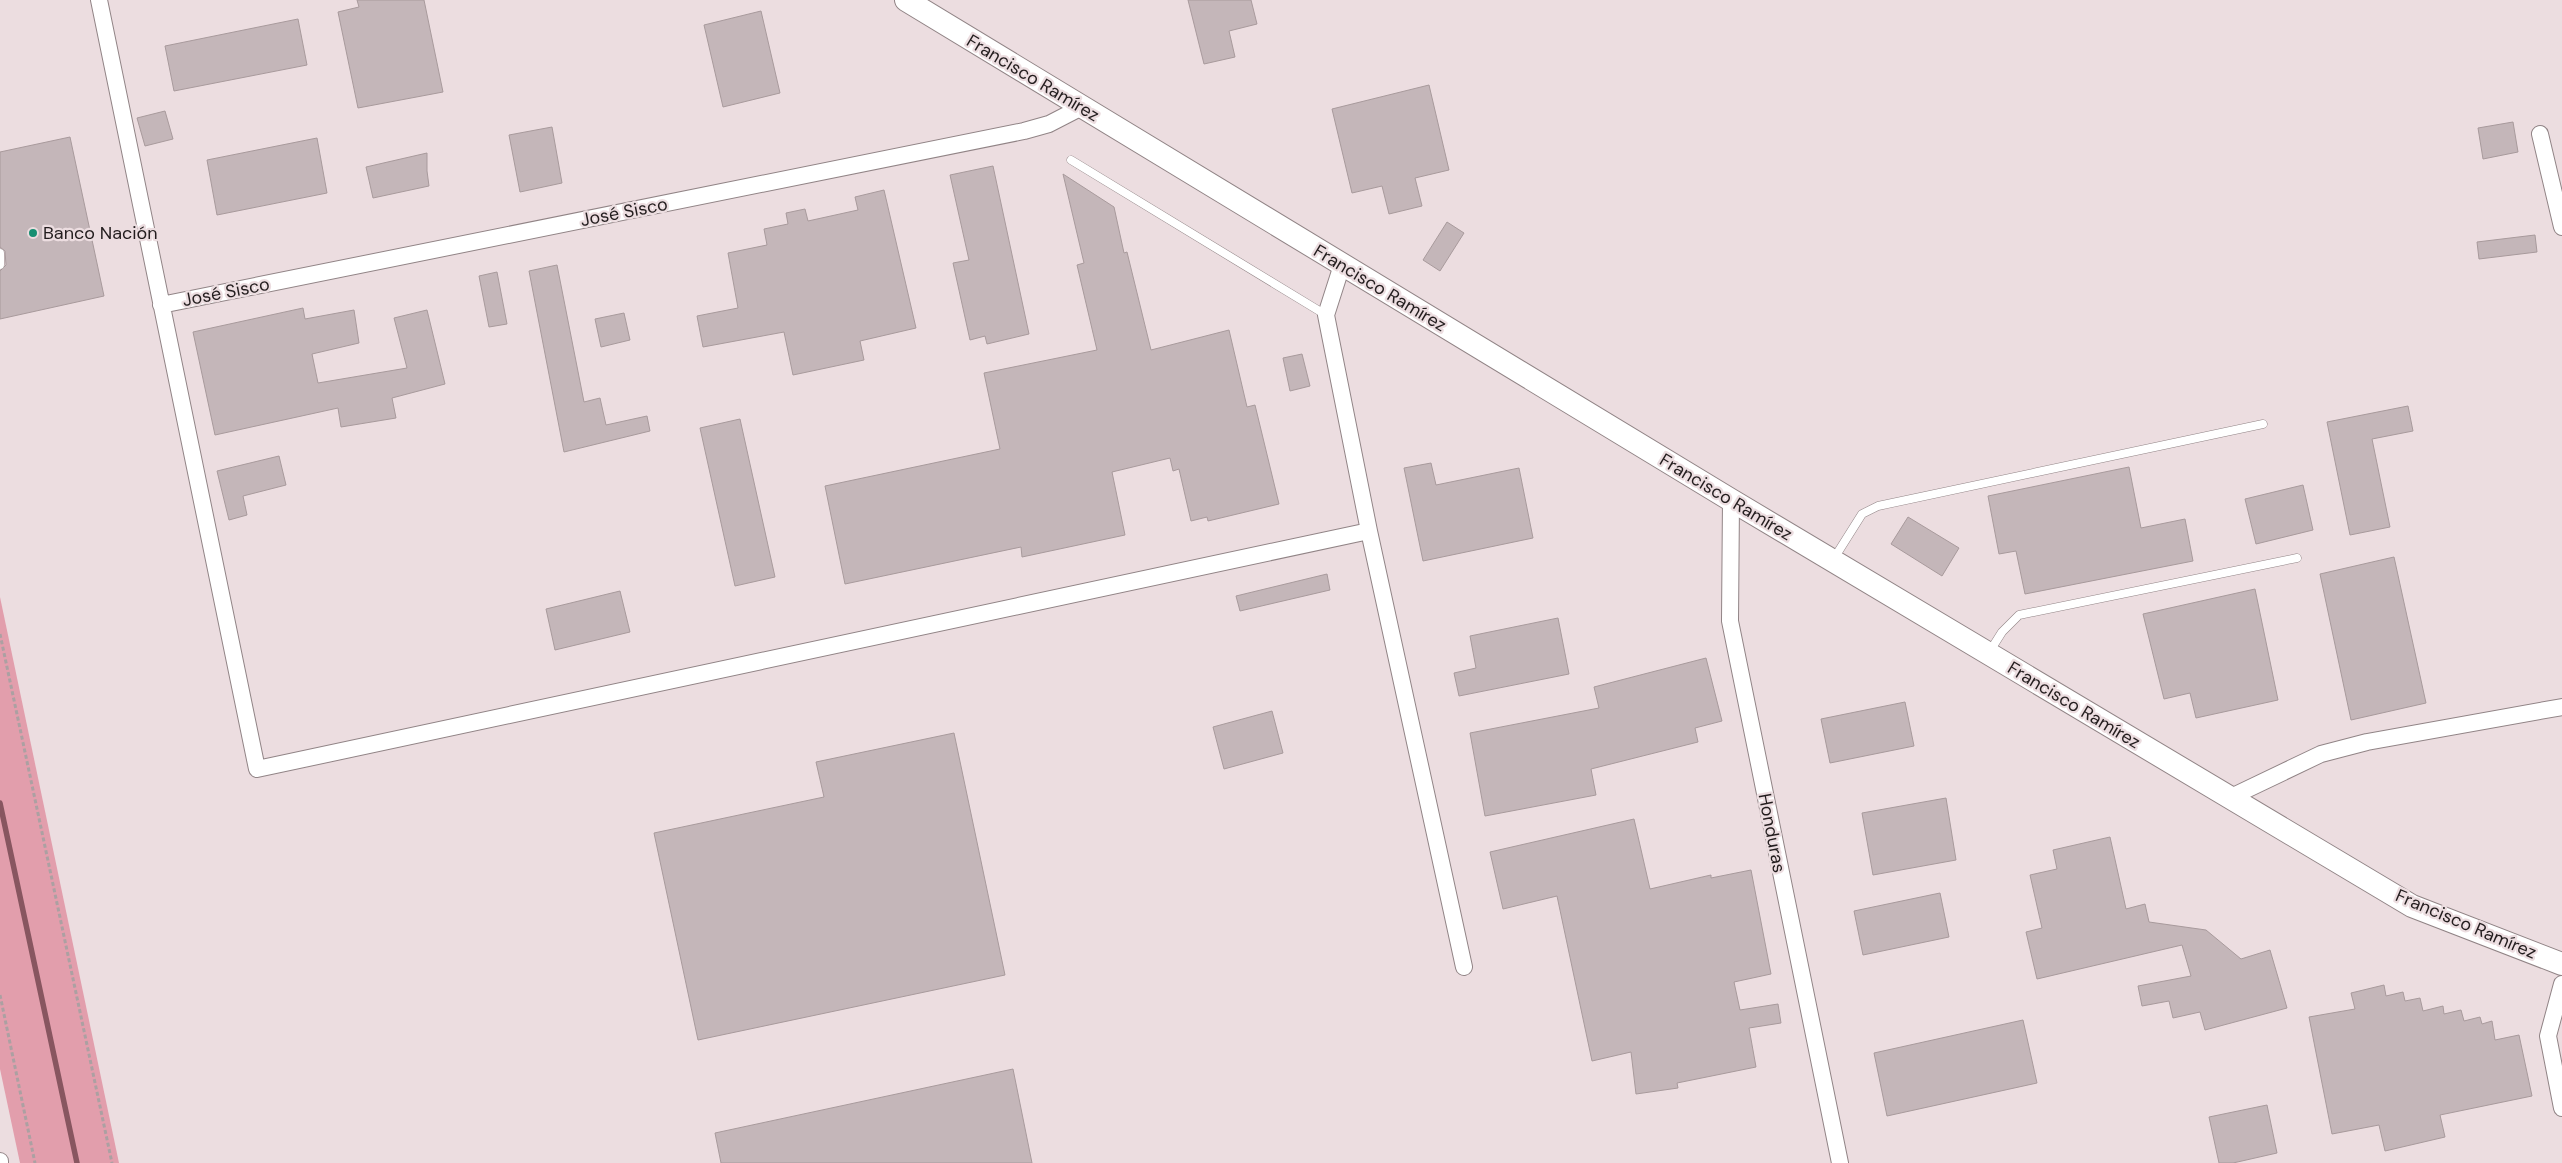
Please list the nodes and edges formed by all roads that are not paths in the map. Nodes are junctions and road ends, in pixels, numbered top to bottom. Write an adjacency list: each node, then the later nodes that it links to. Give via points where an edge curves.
1 (99, 0): 10 (street)
2 (906, 0): 3 (street, Francisco Ramírez)
3 (1082, 107): 9 (street, Francisco Ramírez); 10 (street, José Sisco, via 1049,124 1024,132)
4 (2540, 134): 6 (street)
5 (1071, 160): 11 (lane)
6 (2562, 227)
7 (0, 253): 8 (lane)
8 (0, 265)
9 (1342, 265): 11 (street); 13 (street, Francisco Ramírez)
10 (161, 305): 14 (street, via 257,769)
11 (1326, 315): 14 (street)
12 (2263, 424): 16 (lane, via 1878,506 1862,514)
13 (1731, 500): 16 (street, Francisco Ramírez); 24 (street, Honduras, via 1730,621)
14 (1370, 531): 21 (street)
15 (2297, 558): 17 (lane, via 2018,615)
16 (1832, 561): 17 (street, Francisco Ramírez)
17 (1988, 654): 19 (street, Francisco Ramírez)
18 (2562, 708): 19 (street, via 2367,742 2321,754)
19 (2229, 798): 20 (street, Francisco Ramírez, via 2412,906)
20 (2562, 964)
21 (1464, 967)
22 (2562, 984): 23 (street, via 2548,1036)
23 (2562, 1108)
24 (1840, 1163)

